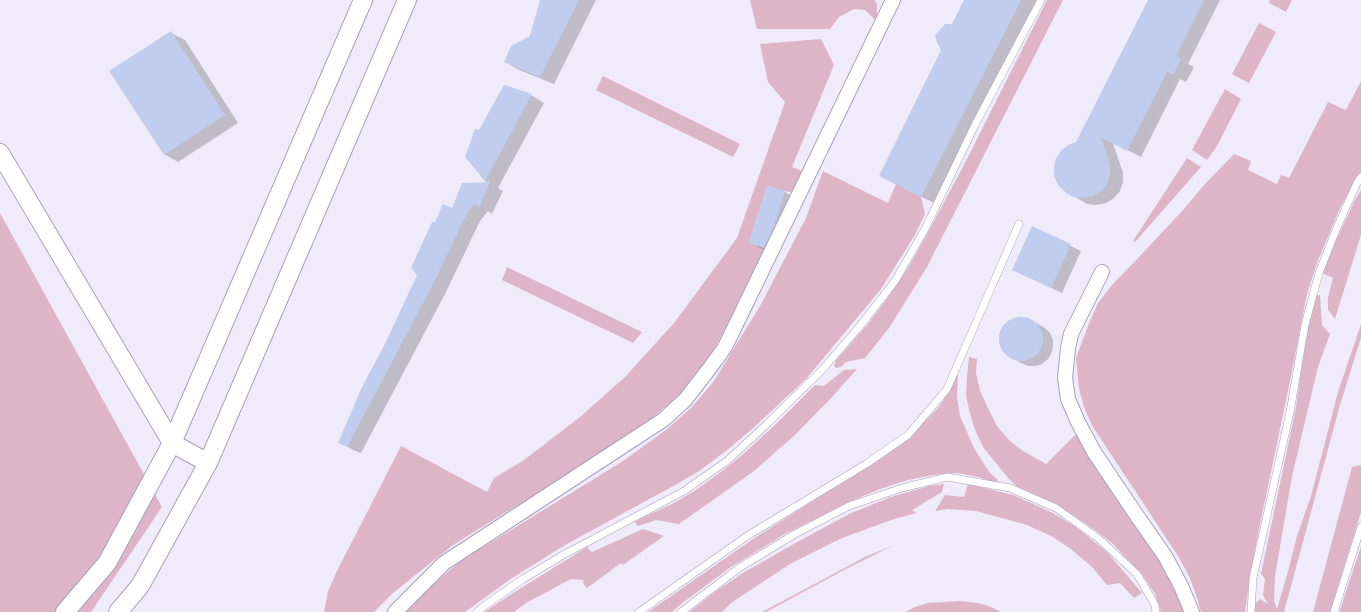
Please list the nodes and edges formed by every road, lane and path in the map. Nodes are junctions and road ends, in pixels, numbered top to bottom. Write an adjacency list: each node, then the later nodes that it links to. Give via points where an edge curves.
1 (363, 0): 9 (street)
2 (407, 0): 10 (street)
3 (893, 0): 14 (street, via 725,347 685,400 663,420 444,563)
4 (1041, 0): 15 (lane, via 975,125 925,229 899,274 860,326 822,370 721,465 684,490 562,555)
5 (0, 153): 9 (street)
6 (1361, 177): 20 (lane, via 1338,224 1319,273 1305,325 1290,412 1253,578)
7 (1019, 224): 16 (lane, via 947,389 908,436 748,536)
8 (1102, 272): 19 (street, via 1071,334 1065,378 1068,399 1094,452 1165,556)
9 (172, 443): 10 (street); 12 (street, via 107,563)
10 (208, 463): 13 (street, via 140,586)
11 (1361, 527): 21 (lane)
12 (65, 612)
13 (118, 612)
14 (395, 612)
15 (477, 612)
16 (639, 612)
17 (681, 612): 18 (lane, via 739,568 842,509 902,488 947,477 1010,488 1056,508 1098,538 1137,574 1155,605)
18 (1156, 612)
19 (1192, 612)
20 (1251, 612)
21 (1334, 612)

